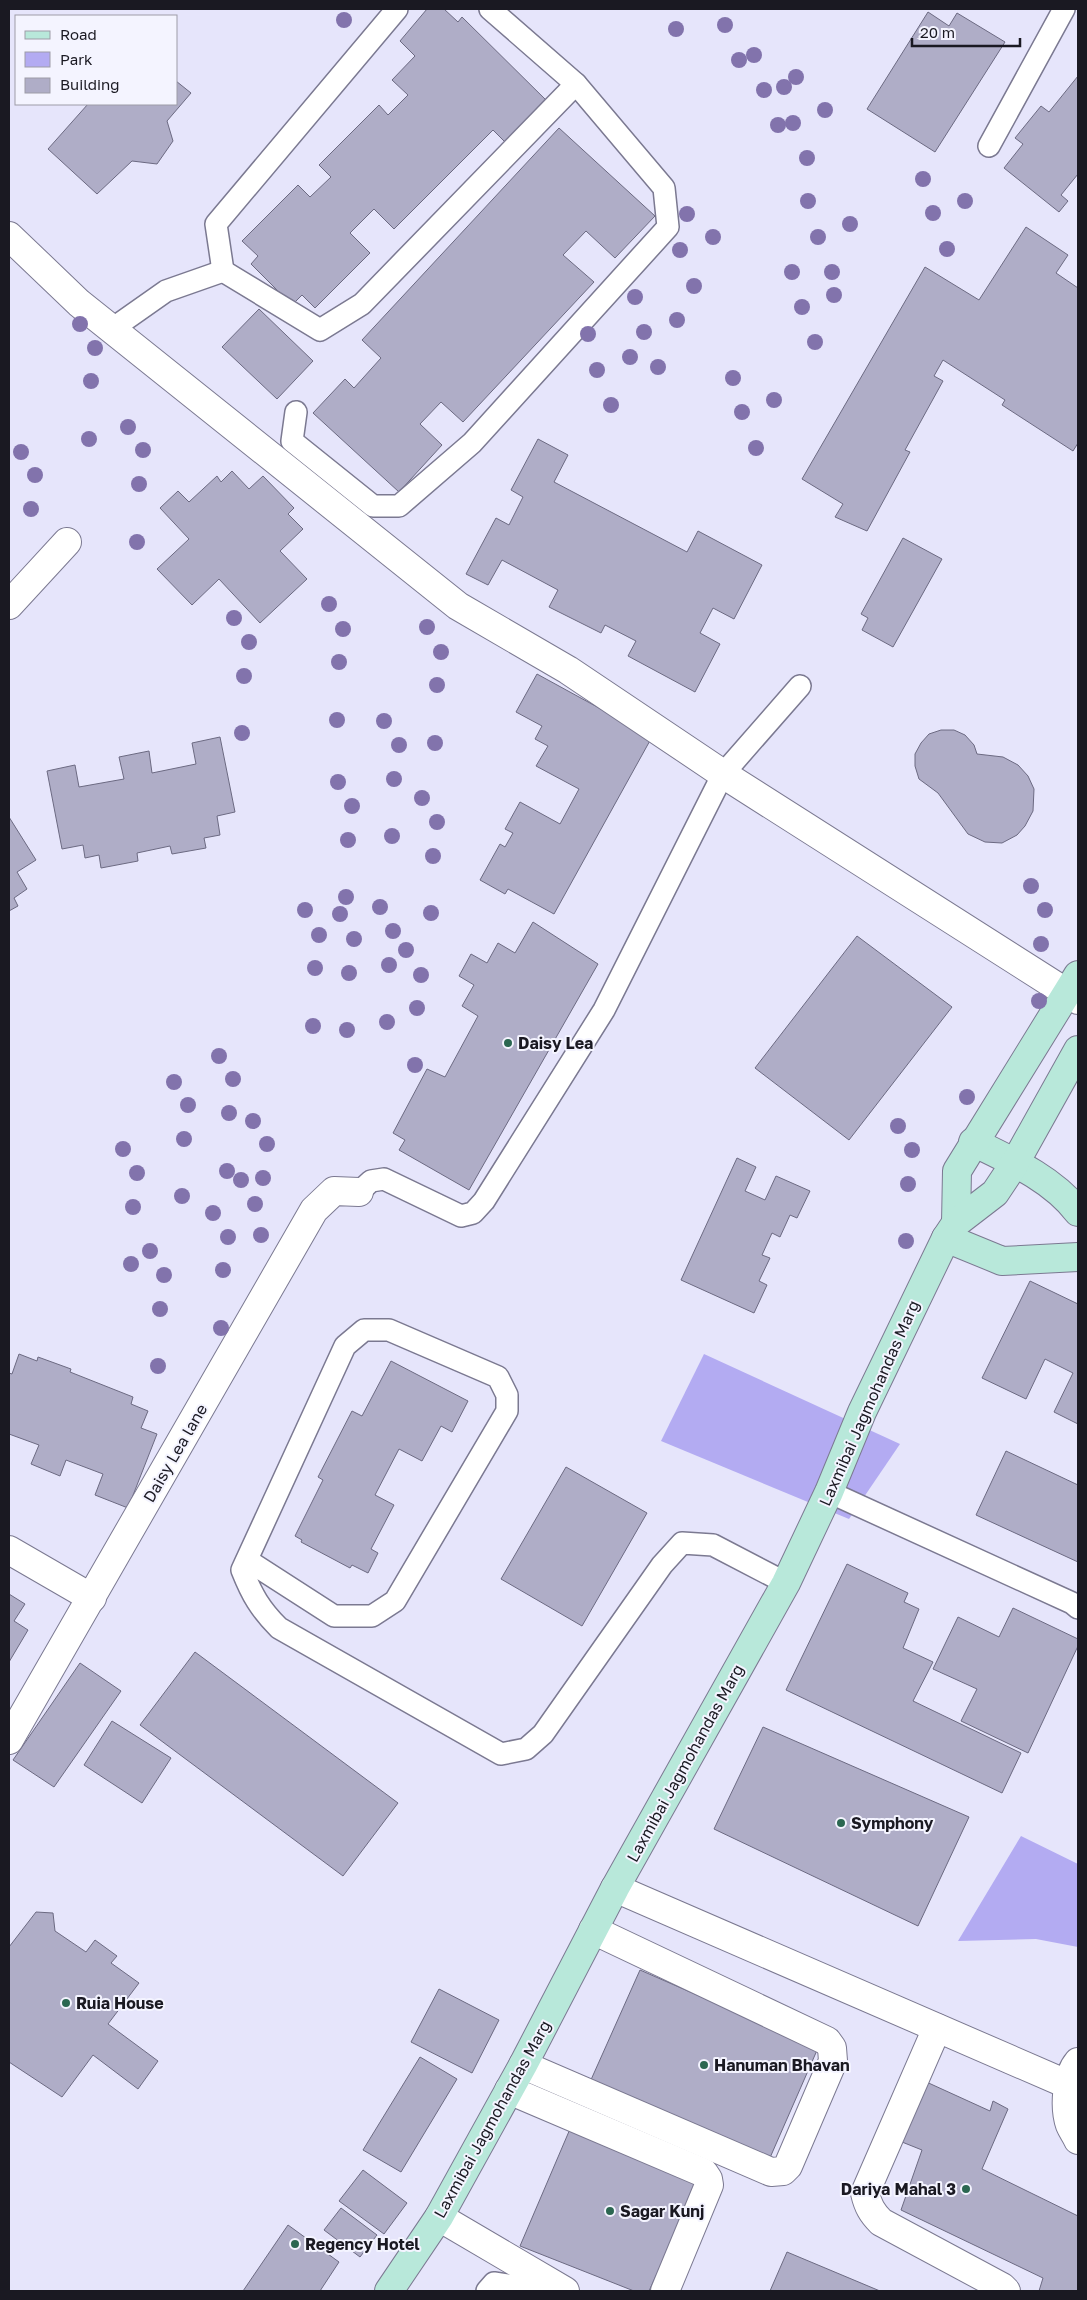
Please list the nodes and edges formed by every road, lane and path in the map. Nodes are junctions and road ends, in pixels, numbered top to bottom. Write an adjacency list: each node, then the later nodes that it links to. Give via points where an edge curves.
1 (397, 9): 7 (lane, via 216,224)
2 (490, 9): 4 (lane)
3 (1064, 9): 5 (lane)
4 (576, 84): 7 (lane, via 362,304 320,330); 9 (lane, via 664,188 668,227 472,443 399,506 373,506 292,441)
5 (989, 146)
6 (9, 236): 8 (street, via 79,303)
7 (222, 271): 8 (lane, via 166,291)
8 (112, 329): 13 (street, via 458,606 568,670)
9 (296, 412)
10 (67, 542): 11 (street)
11 (9, 604)
12 (800, 686): 13 (lane)
13 (723, 774): 14 (street); 18 (lane, via 604,1010 484,1201 473,1213 461,1216 384,1179 370,1181)
14 (1075, 989): 16 (main road, Laxmibai Jagmohandas Marg)
15 (1078, 1050): 17 (main road, Laxmibai Jagmohandas Marg)
16 (973, 1142): 17 (main road); 20 (main road, Laxmibai Jagmohandas Marg, via 957,1171)
17 (1015, 1163): 19 (main road, via 1066,1196); 20 (main road, Laxmibai Jagmohandas Marg, via 995,1193)
18 (359, 1192): 26 (street, Daisy Lea lane, via 334,1191 314,1210)
19 (1078, 1212)
20 (951, 1230): 21 (main road, via 1002,1261); 22 (main road, Laxmibai Jagmohandas Marg, via 862,1412)
21 (1078, 1257)
22 (829, 1492): 25 (main road, Laxmibai Jagmohandas Marg); 27 (lane)
23 (9, 1550): 26 (street)
24 (247, 1560): 24 (lane, via 345,1346 364,1330 388,1330 498,1377 507,1395 507,1411 395,1601 372,1616 334,1616); 25 (lane, via 242,1570 250,1591 262,1611 279,1628 501,1754 526,1749 543,1734 662,1565 682,1543 713,1545)
25 (786, 1583): 29 (main road, Laxmibai Jagmohandas Marg)
26 (92, 1598): 28 (street, Daisy Lea lane)
27 (1076, 1600)
28 (9, 1740)
29 (615, 1888): 30 (main road, Laxmibai Jagmohandas Marg); 31 (street)
30 (593, 1930): 32 (main road, Laxmibai Jagmohandas Marg); 32 (street, via 827,2041 832,2048 832,2061 788,2166 783,2171 771,2172)
31 (937, 2028): 33 (street); 42 (street, via 865,2193 873,2214 881,2222)
32 (523, 2065): 34 (main road, Laxmibai Jagmohandas Marg)
33 (1074, 2074): 35 (street, via 1067,2096 1070,2124)
34 (509, 2090): 36 (main road, Laxmibai Jagmohandas Marg); 41 (street, via 704,2173 709,2185)
35 (1078, 2140)
36 (439, 2216): 37 (main road, Laxmibai Jagmohandas Marg); 40 (street)
37 (389, 2291)
38 (487, 2291): 39 (lane, via 494,2283)
39 (551, 2291)
40 (565, 2291)
41 (665, 2291)
42 (1006, 2291)

